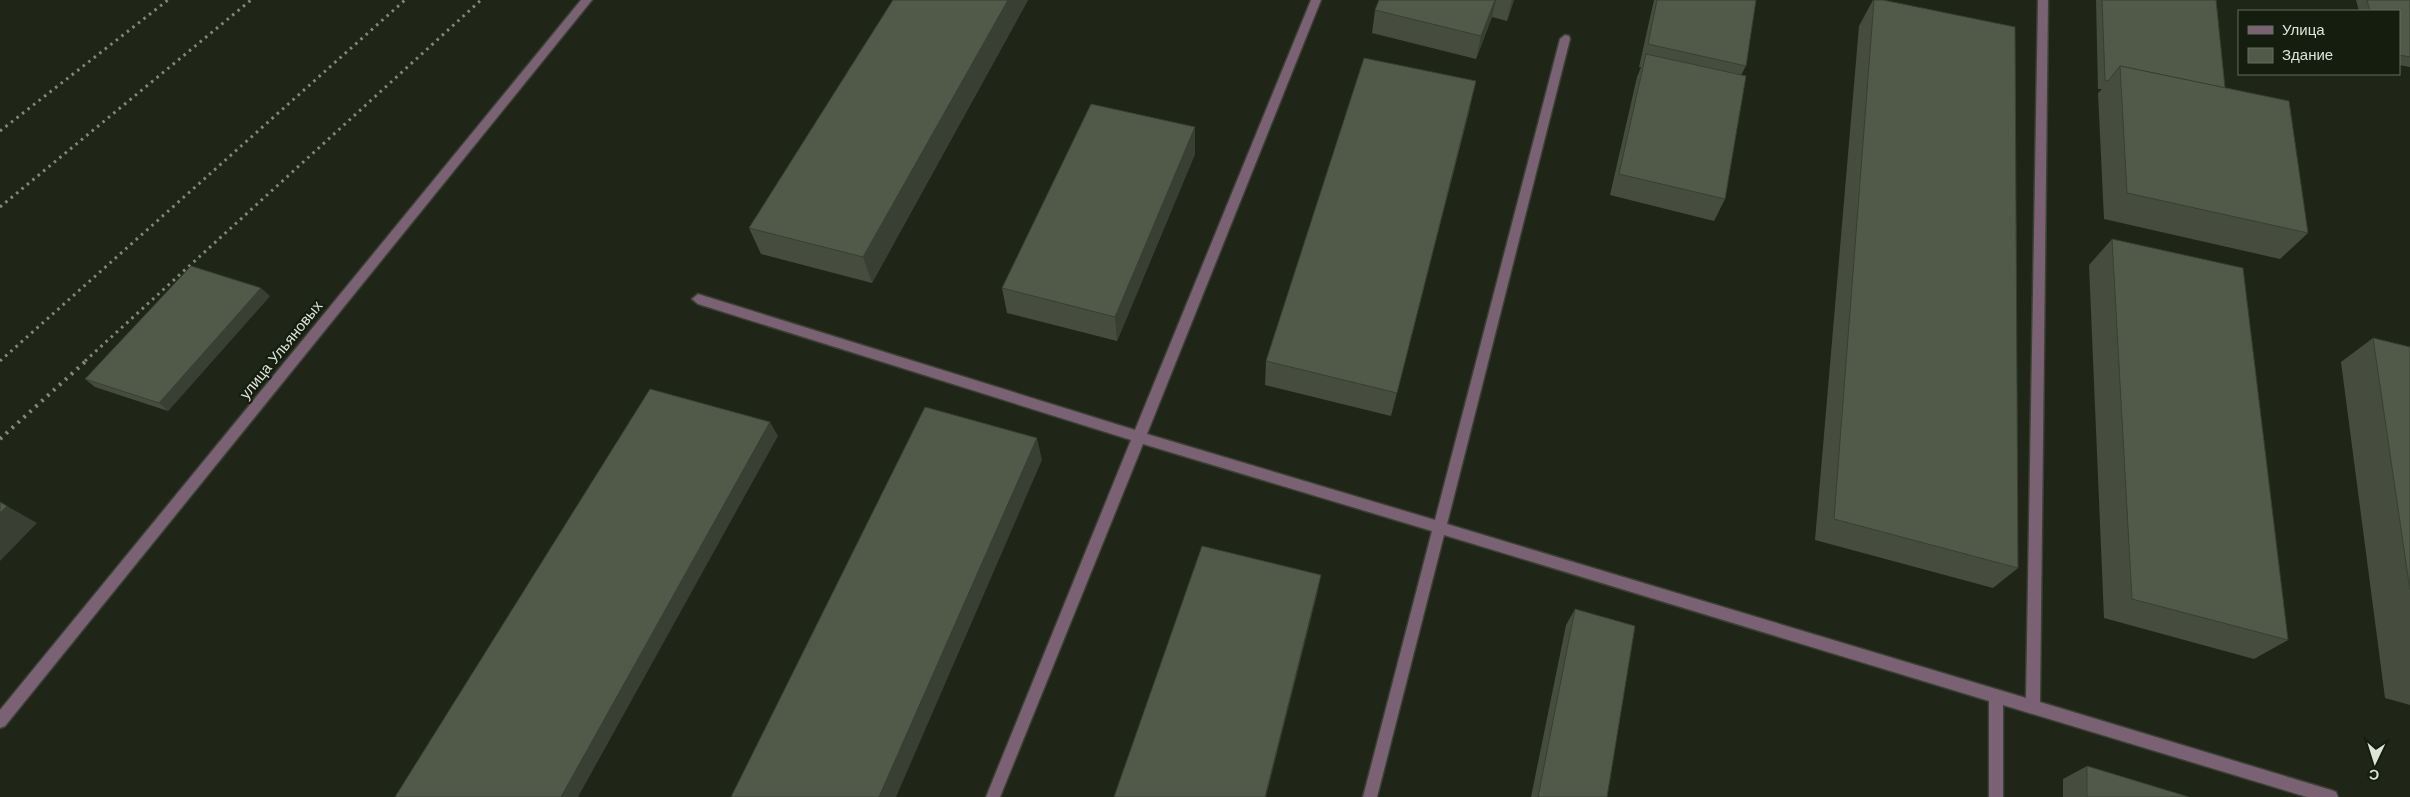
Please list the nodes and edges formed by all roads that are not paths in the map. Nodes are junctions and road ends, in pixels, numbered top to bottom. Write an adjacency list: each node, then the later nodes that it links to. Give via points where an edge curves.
1 (587, 0): 10 (street, улица Ульяновых)
2 (1316, 0): 6 (street)
3 (2043, 0): 9 (street)
4 (1565, 39): 7 (street)
5 (698, 299): 6 (street)
6 (1139, 437): 7 (street); 11 (street)
7 (1440, 528): 8 (street); 12 (street)
8 (1996, 695): 9 (street); 13 (street)
9 (2033, 707): 14 (street)
10 (0, 721)
11 (993, 797)
12 (1370, 797)
13 (1996, 797)
14 (2332, 797)

